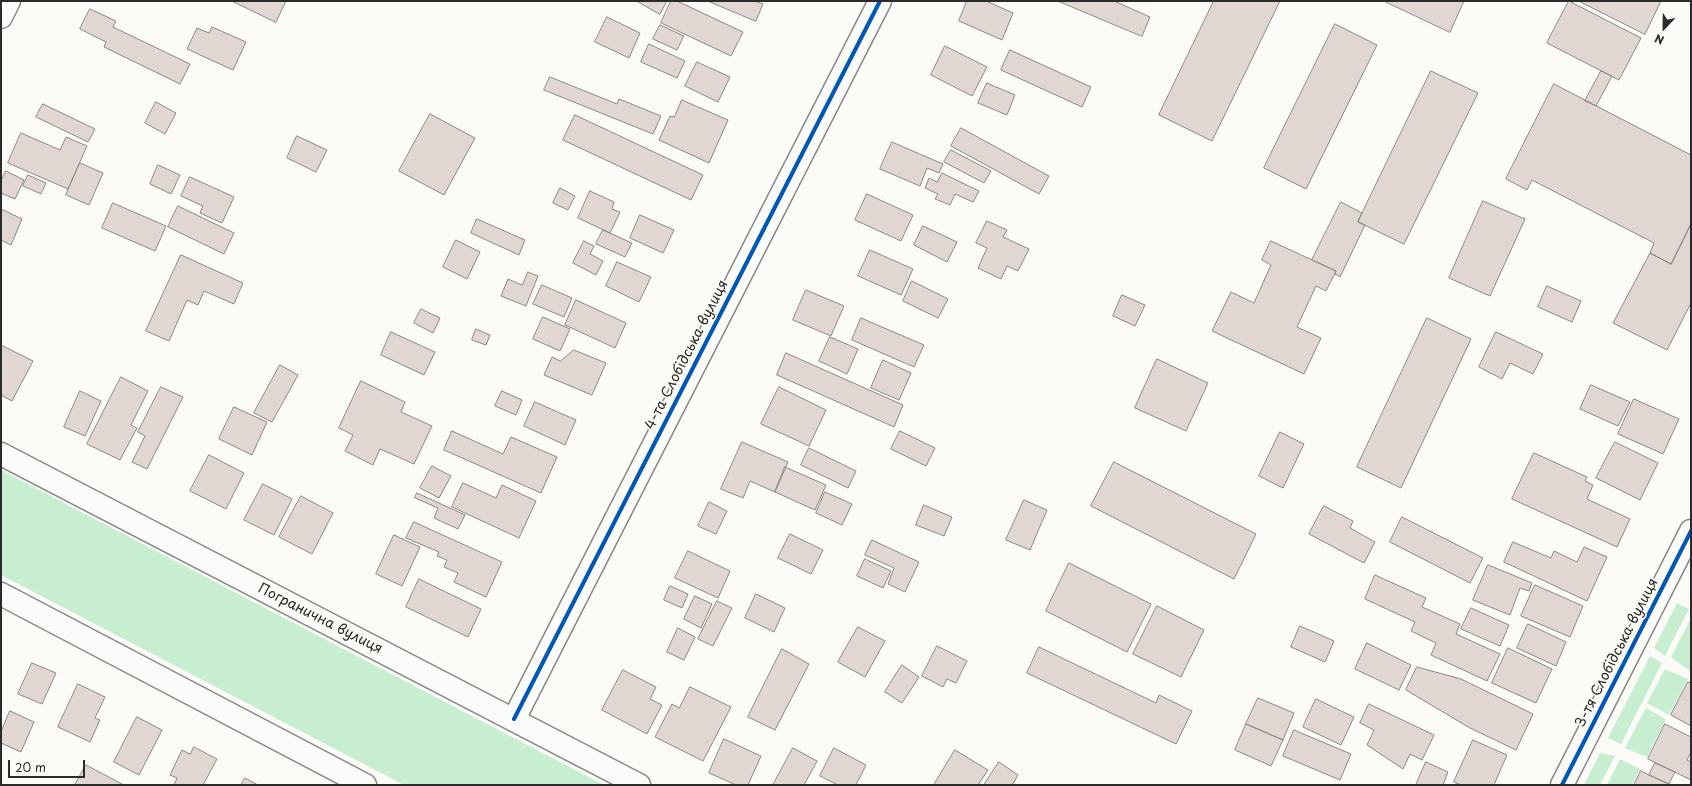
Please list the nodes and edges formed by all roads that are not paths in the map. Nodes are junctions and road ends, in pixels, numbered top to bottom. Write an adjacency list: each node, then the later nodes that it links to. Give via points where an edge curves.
1 (9, 1): 3 (main road)
2 (880, 1): 7 (main road, 4-та Слобідська вулиця)
3 (1, 17)
4 (1, 454): 7 (main road, Погранична вулиця)
5 (1691, 531): 10 (main road, 3-тя Слобідська вулиця)
6 (1, 594): 8 (main road)
7 (514, 719): 9 (main road, Погранична вулиця)
8 (365, 785)
9 (639, 785)
10 (1562, 785)

